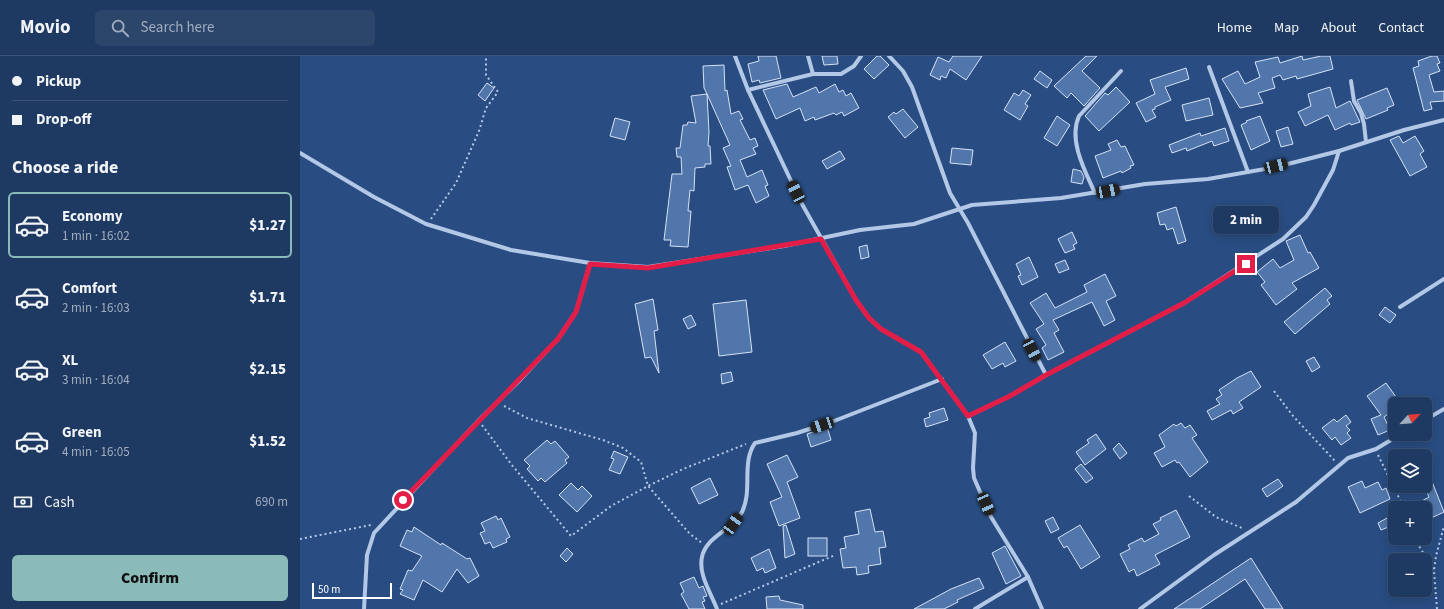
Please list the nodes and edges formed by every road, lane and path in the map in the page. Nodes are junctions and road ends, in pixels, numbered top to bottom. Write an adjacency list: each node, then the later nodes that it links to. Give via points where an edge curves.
1 (486, 56): 18 (path, via 486,75 498,92 486,108 474,144 456,183)
2 (734, 56): 10 (street)
3 (808, 56): 8 (street)
4 (861, 56): 8 (street, via 854,66 841,74)
5 (889, 56): 17 (street, via 903,71 912,87 950,192)
6 (1208, 67): 15 (street)
7 (1121, 71): 16 (street, via 1079,116 1075,125 1077,144)
8 (813, 74): 10 (street)
9 (1351, 81): 12 (street, via 1354,101 1364,124)
10 (748, 90): 19 (street)
11 (1444, 120): 12 (street)
12 (1366, 142): 13 (street)
13 (1339, 151): 15 (street); 23 (street, via 1318,200 1306,218 1283,239 1184,303)
14 (300, 153): 18 (street, via 374,197)
15 (1248, 172): 16 (street, via 1208,179 1145,184)
16 (1095, 193): 17 (street, via 990,203)
17 (960, 209): 19 (street, via 914,224 866,229); 23 (street)
18 (426, 224): 20 (street, via 511,250)
19 (821, 239): 20 (street, via 648,268); 24 (street, via 869,318 881,329 921,352)
20 (590, 264): 26 (street, via 576,312 558,339)
21 (1444, 279): 22 (street)
22 (1400, 307)
23 (1046, 375): 28 (street)
24 (942, 379): 28 (street); 32 (street, via 797,434)
25 (1274, 391): 34 (path, via 1310,436)
26 (497, 403): 30 (street); 35 (path, via 527,418 623,448 640,462)
27 (1444, 409): 29 (street)
28 (968, 416): 46 (street, via 975,433 974,478 991,517)
29 (1432, 416)
30 (479, 420): 35 (path, via 570,536 611,506); 38 (street)
31 (1389, 441): 33 (street)
32 (755, 443): 35 (path, via 743,445 683,469); 43 (street, via 748,463 747,494 742,512 733,524)
33 (1376, 448): 34 (street, via 1348,458); 37 (path)
34 (1340, 466): 40 (street, via 1296,502)
35 (648, 486): 43 (path, via 690,534)
36 (1188, 496): 40 (path, via 1222,521)
37 (1400, 501)
38 (382, 523): 41 (path); 48 (street, via 374,533 367,555)
39 (1444, 526): 45 (path)
40 (1250, 531): 52 (street, via 1174,582)
41 (300, 539)
42 (1418, 545): 45 (path)
43 (706, 546): 47 (street, via 701,567)
44 (834, 555): 47 (path)
45 (1434, 571): 53 (path)
46 (1028, 577): 50 (street); 51 (street)
47 (717, 607): 49 (street)
48 (364, 609)
49 (711, 609)
50 (975, 609)
51 (1042, 609)
52 (1140, 609)
53 (1437, 609)

